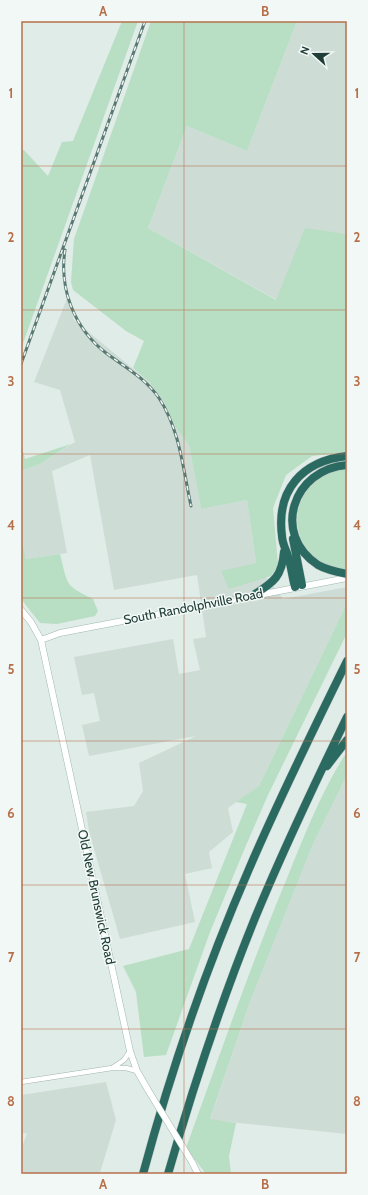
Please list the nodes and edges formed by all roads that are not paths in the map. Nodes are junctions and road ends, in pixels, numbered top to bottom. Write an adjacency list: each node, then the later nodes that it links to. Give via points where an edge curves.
1 (347, 456): 4 (highway, via 314,464 290,487 284,500 281,519)
2 (347, 465): 3 (highway, via 324,470 306,483 296,499)
3 (292, 528): 5 (highway, via 301,547 312,561 327,569); 7 (highway)
4 (284, 549): 7 (highway); 8 (highway, via 283,564 277,577)
5 (347, 574)
6 (347, 578): 7 (main road, South Randolphville Road)
7 (298, 586): 8 (main road, South Randolphville Road)
8 (255, 594): 10 (main road, South Randolphville Road, via 60,633)
9 (21, 610): 10 (main road, Old New Brunswick Road)
10 (41, 640): 15 (main road, Old New Brunswick Road)
11 (347, 661): 19 (highway, via 286,785 224,929 183,1042)
12 (347, 717): 14 (highway)
13 (347, 740): 14 (highway)
14 (316, 781): 20 (highway, via 240,955 212,1032)
15 (130, 1051): 16 (street, via 124,1060); 17 (main road, Old New Brunswick Road)
16 (112, 1068): 17 (street); 18 (street)
17 (137, 1071): 21 (main road, Old New Brunswick Road, bridge)
18 (21, 1082)
19 (143, 1174)
20 (168, 1174)
21 (198, 1174)

